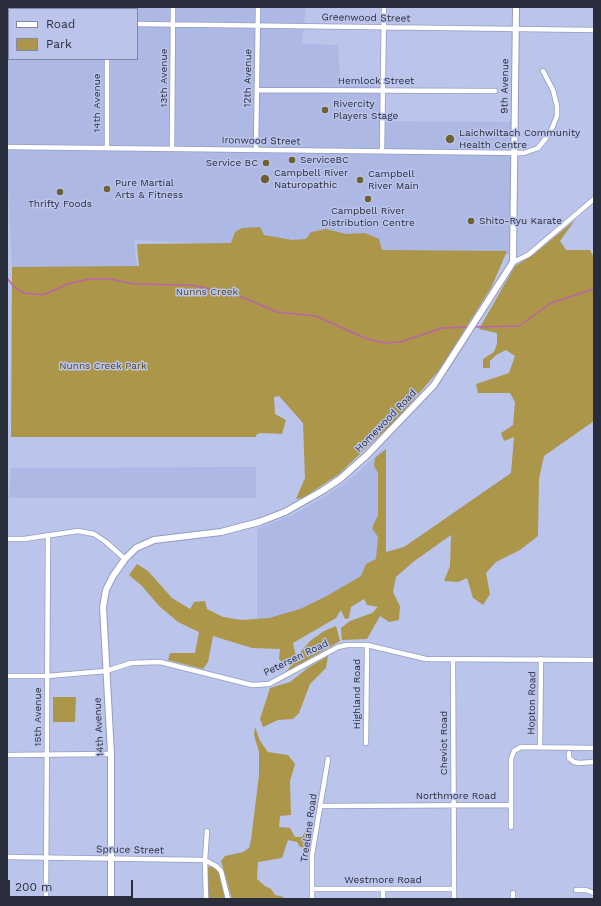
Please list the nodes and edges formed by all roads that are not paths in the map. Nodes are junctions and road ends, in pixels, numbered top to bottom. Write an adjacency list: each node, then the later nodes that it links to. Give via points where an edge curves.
1 (173, 7): 6 (street, 13th Avenue)
2 (258, 7): 7 (street, 12th Avenue)
3 (384, 7): 8 (street)
4 (516, 7): 9 (main road, 9th Avenue)
5 (138, 24): 6 (street, Greenwood Street)
6 (173, 25): 7 (street, Greenwood Street); 18 (street, 13th Avenue)
7 (257, 26): 8 (street, Greenwood Street); 13 (street, 12th Avenue)
8 (384, 28): 9 (street, Greenwood Street); 14 (street)
9 (516, 29): 10 (street, Greenwood Street); 21 (main road, 9th Avenue)
10 (594, 30)
11 (108, 60): 17 (street, 14th Avenue)
12 (544, 71): 21 (street, Ironwood Street, via 555,95 557,116 550,134 538,148 524,153)
13 (257, 90): 14 (street, Hemlock Street); 19 (street, 12th Avenue)
14 (384, 90): 15 (street, Hemlock Street); 20 (street)
15 (495, 92)
16 (7, 147): 17 (street, Ironwood Street)
17 (107, 148): 18 (street, Ironwood Street)
18 (172, 149): 19 (street, Ironwood Street)
19 (256, 150): 20 (street, Ironwood Street)
20 (382, 151): 21 (street, Ironwood Street)
21 (514, 153): 23 (main road, 9th Avenue)
22 (594, 199): 23 (street, via 528,256)
23 (513, 262): 26 (main road, Homewood Road, via 434,385 367,455 340,479 285,512 259,522 220,532 154,540 136,548)
24 (48, 535): 25 (street); 26 (street, via 78,531 94,534); 33 (street, 15th Avenue)
25 (7, 539)
26 (124, 559): 31 (main road, 14th Avenue, via 109,583 103,607)
27 (367, 645): 28 (street, Petersen Road, via 426,659); 31 (street, Petersen Road, via 338,647 269,684 252,685 160,662 132,663); 34 (street, Highland Road)
28 (453, 659): 29 (street, Petersen Road); 43 (street, Cheviot Road)
29 (541, 659): 30 (street, Petersen Road); 35 (street, Hopton Road)
30 (594, 660)
31 (106, 671): 33 (street, Petersen Road); 40 (main road, 14th Avenue)
32 (7, 676): 33 (street, Petersen Road)
33 (47, 676): 39 (street, 15th Avenue)
34 (366, 743)
35 (540, 747): 36 (street); 44 (street, Northmore Road, via 521,747 514,751 511,759)
36 (594, 748)
37 (569, 753): 42 (street, via 569,758 574,762)
38 (7, 754): 39 (street)
39 (47, 754): 40 (street); 49 (street, 15th Avenue)
40 (111, 754): 50 (main road, 14th Avenue)
41 (328, 759): 45 (street, Treelane Road)
42 (594, 762)
43 (453, 805): 44 (street, Northmore Road); 45 (street, Northmore Road); 54 (street, Cheviot Road)
44 (511, 805): 46 (street)
45 (320, 806): 52 (street, Treelane Road, via 312,855)
46 (511, 827)
47 (207, 831): 51 (street)
48 (7, 858): 49 (street, Spruce Street)
49 (46, 858): 50 (street, Spruce Street); 58 (street, 15th Avenue)
50 (111, 858): 51 (street, Spruce Street); 59 (main road, 14th Avenue)
51 (205, 860): 60 (street); 61 (street, via 221,871)
52 (312, 889): 53 (street, Westmore Road); 62 (street, Treelane Road)
53 (383, 889): 54 (street, Westmore Road); 63 (street)
54 (453, 889): 64 (street, Cheviot Road)
55 (576, 890): 57 (street)
56 (513, 893): 65 (street)
57 (594, 893)
58 (46, 899)
59 (111, 899)
60 (206, 899)
61 (228, 899)
62 (312, 899)
63 (382, 899)
64 (454, 899)
65 (513, 899)

